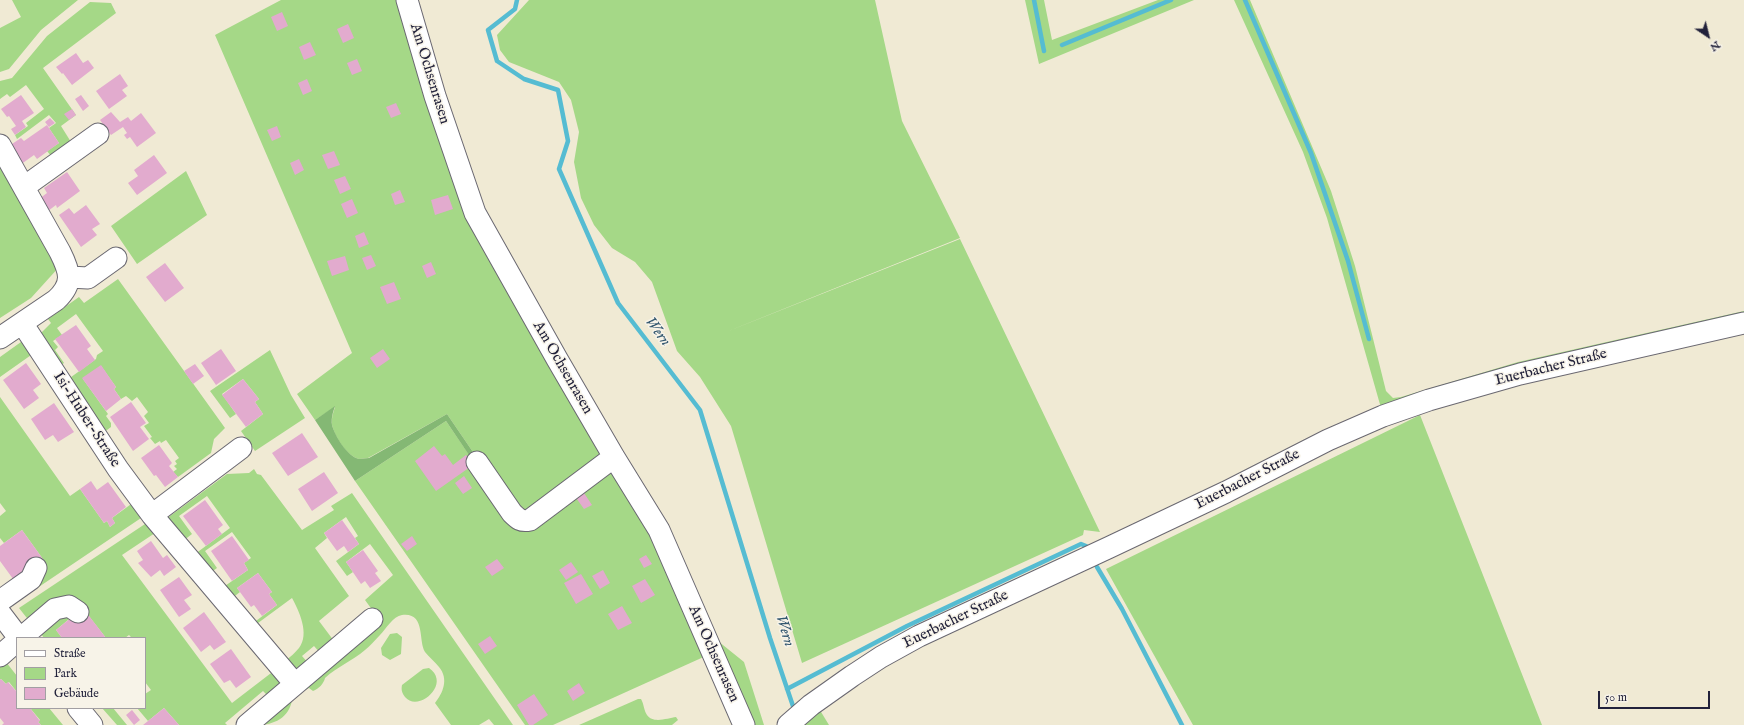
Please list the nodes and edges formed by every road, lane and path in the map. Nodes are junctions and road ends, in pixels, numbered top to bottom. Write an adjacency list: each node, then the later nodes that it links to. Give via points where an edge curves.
1 (407, 0): 11 (street, Am Ochsenrasen, via 435,96 475,213)
2 (98, 134): 4 (street)
3 (0, 145): 4 (street)
4 (24, 187): 6 (street, via 63,258 69,271)
5 (116, 258): 6 (street, via 88,278)
6 (69, 278): 7 (street, via 68,285 56,300)
7 (22, 323): 9 (street); 13 (street, Isi-Huber-Straße, via 118,469)
8 (1744, 323): 28 (street, Euerbacher Straße, via 1520,374 1383,416 919,636 881,657 811,705)
9 (0, 338)
10 (241, 448): 13 (street)
11 (614, 457): 12 (street, via 530,520 525,521 512,513); 27 (street, Am Ochsenrasen, via 659,530)
12 (477, 462)
13 (152, 515): 23 (street, Isi-Huber-Straße)
14 (36, 568): 15 (street, via 31,579)
15 (0, 601)
16 (78, 612): 20 (street, via 69,606 58,608)
17 (0, 613): 19 (street)
18 (372, 619): 23 (street)
19 (19, 637)
20 (21, 637)
21 (16, 642): 22 (street)
22 (0, 656)
23 (296, 684): 26 (street)
24 (79, 709): 25 (street)
25 (92, 725)
26 (247, 725)
27 (744, 725)
28 (788, 725)

